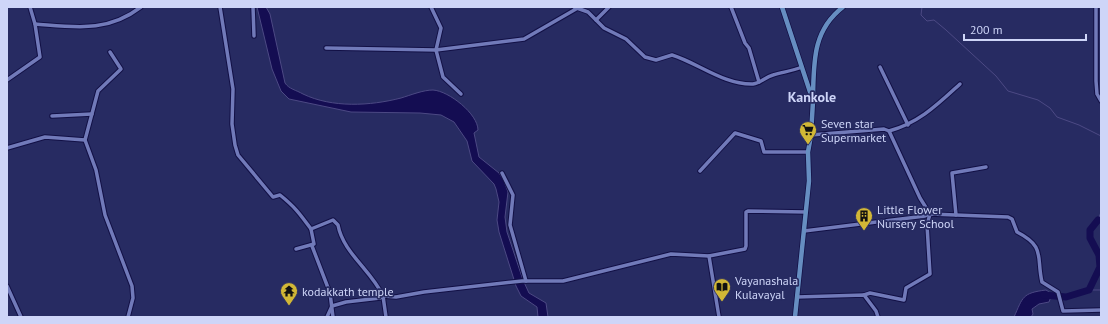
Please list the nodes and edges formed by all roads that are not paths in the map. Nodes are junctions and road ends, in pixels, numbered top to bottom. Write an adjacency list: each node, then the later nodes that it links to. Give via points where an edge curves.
1 (30, 7): 13 (street)
2 (141, 7): 13 (street, via 121,19 98,27)
3 (220, 7): 40 (street, via 233,89 232,124 238,155 273,197 280,195 298,209)
4 (252, 7): 14 (street)
5 (431, 7): 16 (street, via 441,28)
6 (609, 7): 12 (street)
7 (731, 7): 21 (street, via 749,48)
8 (782, 7): 18 (main road)
9 (843, 7): 24 (main road, via 817,42)
10 (1096, 7): 25 (street, via 1096,81 1097,94)
11 (575, 8): 12 (street, via 588,12); 16 (street, via 524,39)
12 (596, 20): 21 (street, via 604,28 626,39 645,57 656,60 672,55 742,83)
13 (35, 24): 20 (street, via 40,57)
14 (254, 36)
15 (326, 48): 16 (street)
16 (436, 50): 23 (street, via 443,77)
17 (110, 52): 26 (street, via 121,69 98,91)
18 (802, 67): 21 (street, via 772,75); 24 (main road)
19 (880, 67): 28 (street)
20 (7, 80)
21 (759, 82)
22 (960, 84): 28 (street, via 936,107)
23 (461, 94)
24 (813, 101): 30 (main road)
25 (1101, 101)
26 (92, 114): 27 (street); 31 (street)
27 (52, 116)
28 (908, 125): 29 (street)
29 (889, 131): 30 (street, via 884,129); 38 (street, via 922,203)
30 (812, 135): 33 (main road)
31 (85, 140): 32 (street, via 45,137); 53 (street, via 96,170 104,215 132,286 133,298)
32 (7, 148)
33 (808, 152): 35 (street, via 764,152 761,141 735,134); 37 (main road)
34 (986, 167): 39 (street, via 952,173)
35 (700, 171)
36 (502, 172): 45 (street, via 512,195 510,225)
37 (806, 212): 41 (main road); 44 (street, via 748,211 745,250)
38 (930, 214): 39 (street); 41 (street, via 888,222); 47 (street, via 927,226 930,274 906,288 904,300 870,293)
39 (956, 216): 51 (street, via 1012,219 1017,232 1038,249 1042,282 1058,292 1063,311)
40 (311, 229): 42 (street, via 314,242); 48 (street, via 333,220 351,251)
41 (804, 231): 49 (main road)
42 (312, 246): 43 (street); 50 (street, via 330,293)
43 (296, 250)
44 (709, 256): 45 (street, via 671,254 563,281); 57 (street)
45 (526, 281): 48 (street, via 396,297)
46 (7, 286): 52 (street)
47 (864, 295): 49 (street); 59 (street, via 876,310)
48 (383, 296): 50 (street); 56 (street)
49 (797, 297): 58 (main road)
50 (332, 306): 54 (street); 55 (street)
51 (1101, 310)
52 (21, 317)
53 (128, 317)
54 (327, 317)
55 (333, 317)
56 (386, 317)
57 (719, 317)
58 (795, 317)
59 (878, 317)

